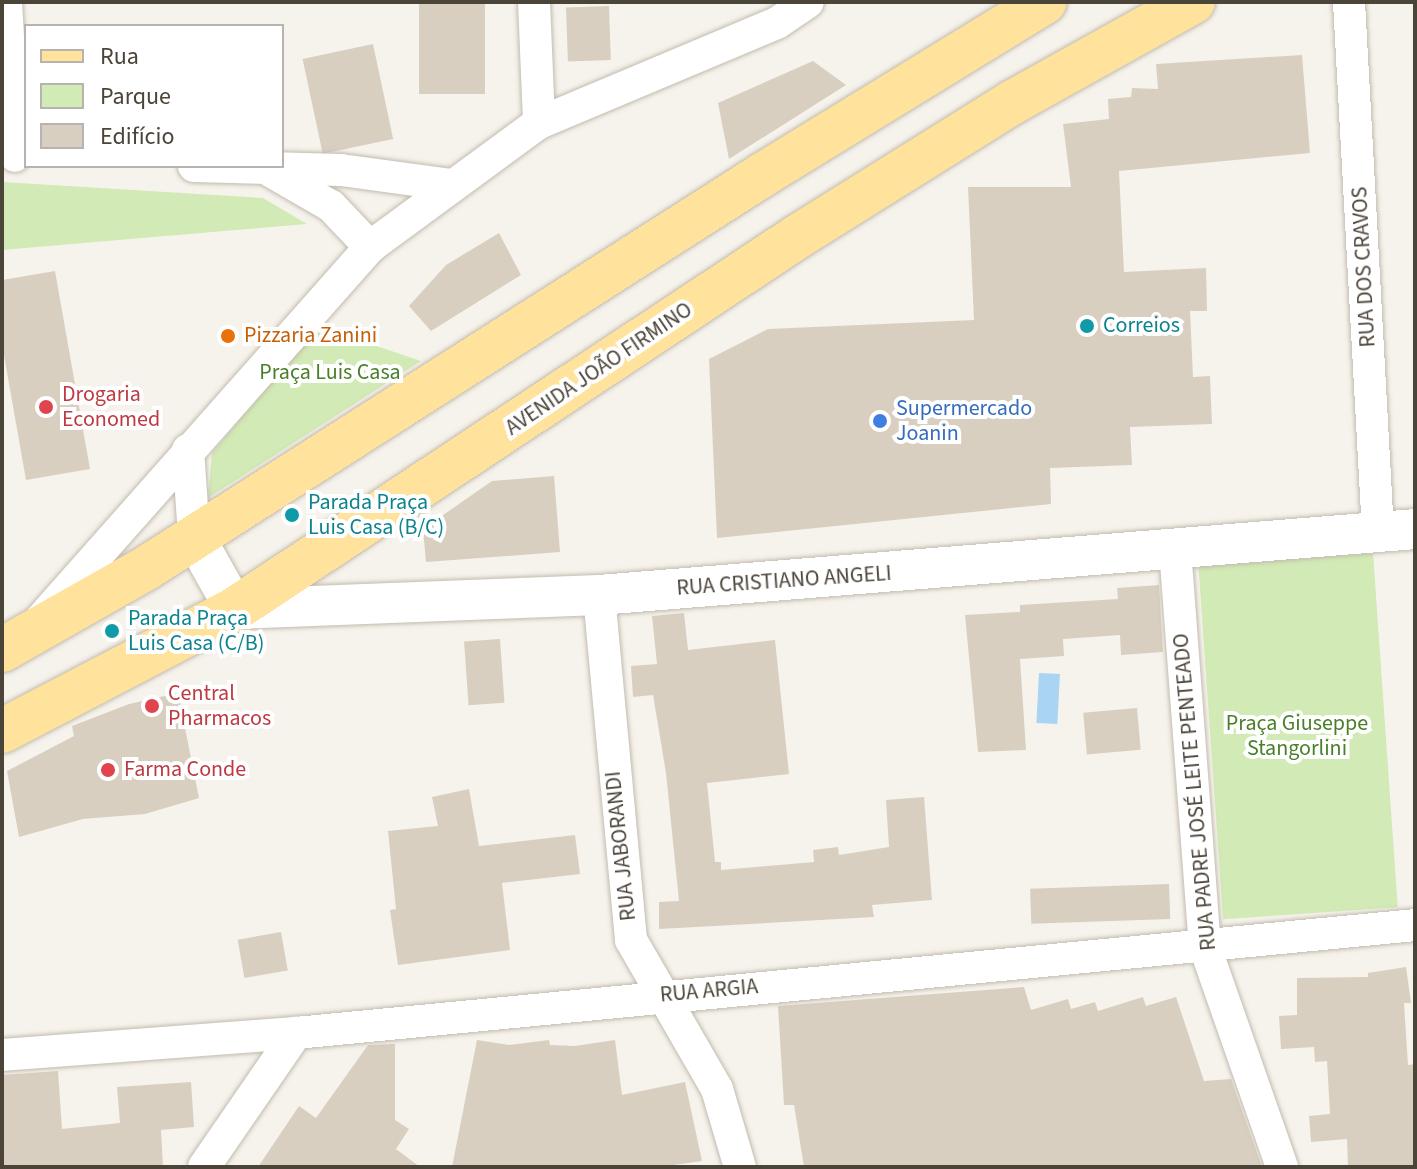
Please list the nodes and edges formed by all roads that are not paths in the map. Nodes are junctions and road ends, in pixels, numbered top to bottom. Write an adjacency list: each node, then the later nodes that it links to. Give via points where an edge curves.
1 (6, 2): 9 (street)
2 (534, 2): 8 (street)
3 (808, 2): 7 (street)
4 (1045, 2): 15 (main road)
5 (1193, 2): 18 (main road, AVENIDA JOÃO FIRMINO, via 1013,102 797,237)
6 (1349, 2): 14 (street, RUA DOS CRAVOS)
7 (777, 13): 8 (street)
8 (539, 123): 11 (street)
9 (14, 156)
10 (264, 168): 11 (street, via 341,170); 12 (street, via 331,206)
11 (450, 185): 12 (street)
12 (370, 247): 13 (street)
13 (188, 450): 15 (street); 19 (street)
14 (1396, 530): 16 (street, RUA CRISTIANO ANGELI)
15 (194, 536): 18 (street); 19 (main road)
16 (1175, 549): 17 (street, RUA CRISTIANO ANGELI); 22 (street, RUA PADRE JOSÉ LEITE PENTEADO)
17 (599, 595): 18 (street, RUA CRISTIANO ANGELI); 23 (street, RUA JABORANDI, via 631,940)
18 (235, 609): 20 (main road, AVENIDA JOÃO FIRMINO)
19 (14, 643)
20 (2, 731)
21 (1415, 925): 22 (street, RUA ARGIA)
22 (1205, 947): 23 (street, RUA ARGIA); 28 (street, RUA PADRE JOSÉ LEITE PENTEADO)
23 (661, 995): 24 (street, RUA ARGIA); 27 (street, RUA JABORANDI, via 717,1089)
24 (296, 1033): 25 (street, RUA ARGIA); 26 (street)
25 (2, 1055)
26 (204, 1167)
27 (740, 1167)
28 (1282, 1167)

